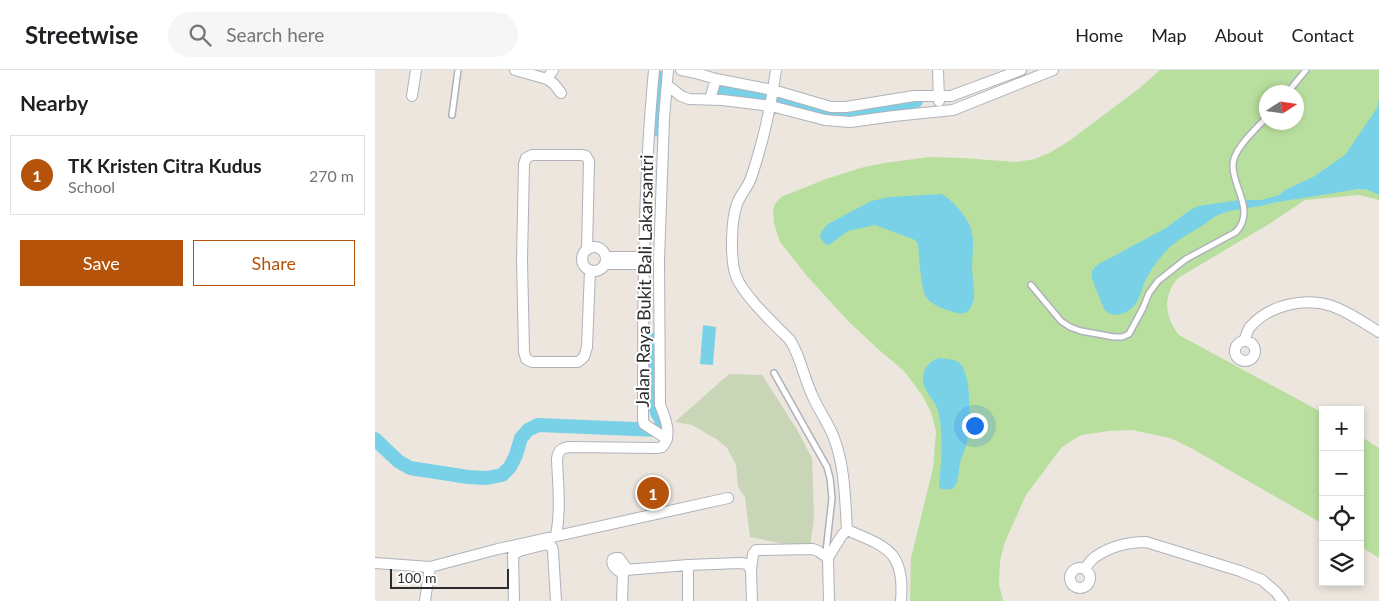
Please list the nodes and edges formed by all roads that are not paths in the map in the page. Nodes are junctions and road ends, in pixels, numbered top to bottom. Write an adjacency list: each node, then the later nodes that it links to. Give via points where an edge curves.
1 (416, 70): 18 (street)
2 (458, 70): 23 (lane)
3 (515, 70): 12 (street)
4 (653, 70): 27 (street, Jalan Raya Bukit Bali Lakarsantri, via 649,122)
5 (668, 70): 14 (street, Jalan Raya Bukit Bali Lakarsantri)
6 (681, 70): 13 (street)
7 (776, 70): 16 (street)
8 (938, 70): 19 (street)
9 (1021, 70): 19 (street, via 951,96)
10 (1053, 70): 22 (street, via 975,102)
11 (1306, 70): 15 (lane)
12 (550, 75): 17 (street)
13 (716, 79): 16 (street); 20 (street)
14 (667, 85): 20 (street, via 689,99); 27 (street, Jalan Raya Bukit Bali Lakarsantri)
15 (1294, 85)
16 (773, 90): 19 (street, via 831,107 914,96); 21 (street)
17 (561, 94)
18 (412, 96)
19 (939, 96): 22 (street)
20 (710, 99): 21 (street)
21 (771, 106): 22 (street, via 825,120 850,122); 35 (street, via 751,180 737,203 734,215 736,276 746,292 796,348 812,397 834,438 840,457)
22 (939, 112)
23 (452, 115)
24 (1259, 126): 29 (lane, via 1241,147 1233,165 1244,209 1243,225 1237,232 1186,259 1158,281 1129,334 1114,337 1070,327 1061,321)
25 (587, 250): 26 (street, via 600,248); 28 (street, via 583,261); 28 (street, via 589,161 586,156 532,155 526,158 522,260 526,359 532,362 577,362 584,357)
26 (605, 260): 27 (street); 28 (street, via 598,270)
27 (650, 260): 33 (street, Jalan Raya Bukit Bali Lakarsantri, via 660,405 667,432); 33 (street, Jalan Raya Bukit Bali Lakarsantri, via 643,420)
28 (590, 270)
29 (1031, 285)
30 (1379, 332): 31 (street, via 1331,306 1292,303 1261,317 1249,328)
31 (1244, 341)
32 (774, 373): 37 (lane, via 828,473 832,498)
33 (661, 435): 36 (street, via 665,444 657,448 569,447 560,450 557,459 559,521)
34 (727, 498): 36 (street)
35 (847, 530): 37 (street); 50 (street, via 875,541 896,559 901,572)
36 (556, 536): 40 (street)
37 (828, 558): 42 (street, via 813,549 756,550); 49 (street)
38 (375, 563): 40 (street)
39 (688, 565): 42 (street, via 740,563 747,564); 46 (street, via 625,572); 47 (street)
40 (430, 567): 43 (street)
41 (1084, 569): 51 (street, via 1095,557 1116,546 1147,542 1262,580)
42 (751, 570): 48 (street)
43 (425, 601)
44 (515, 601): 45 (street, via 513,555 547,544 553,551)
45 (556, 601)
46 (622, 601)
47 (688, 601)
48 (752, 601)
49 (829, 601)
50 (901, 601)
51 (1283, 601)

